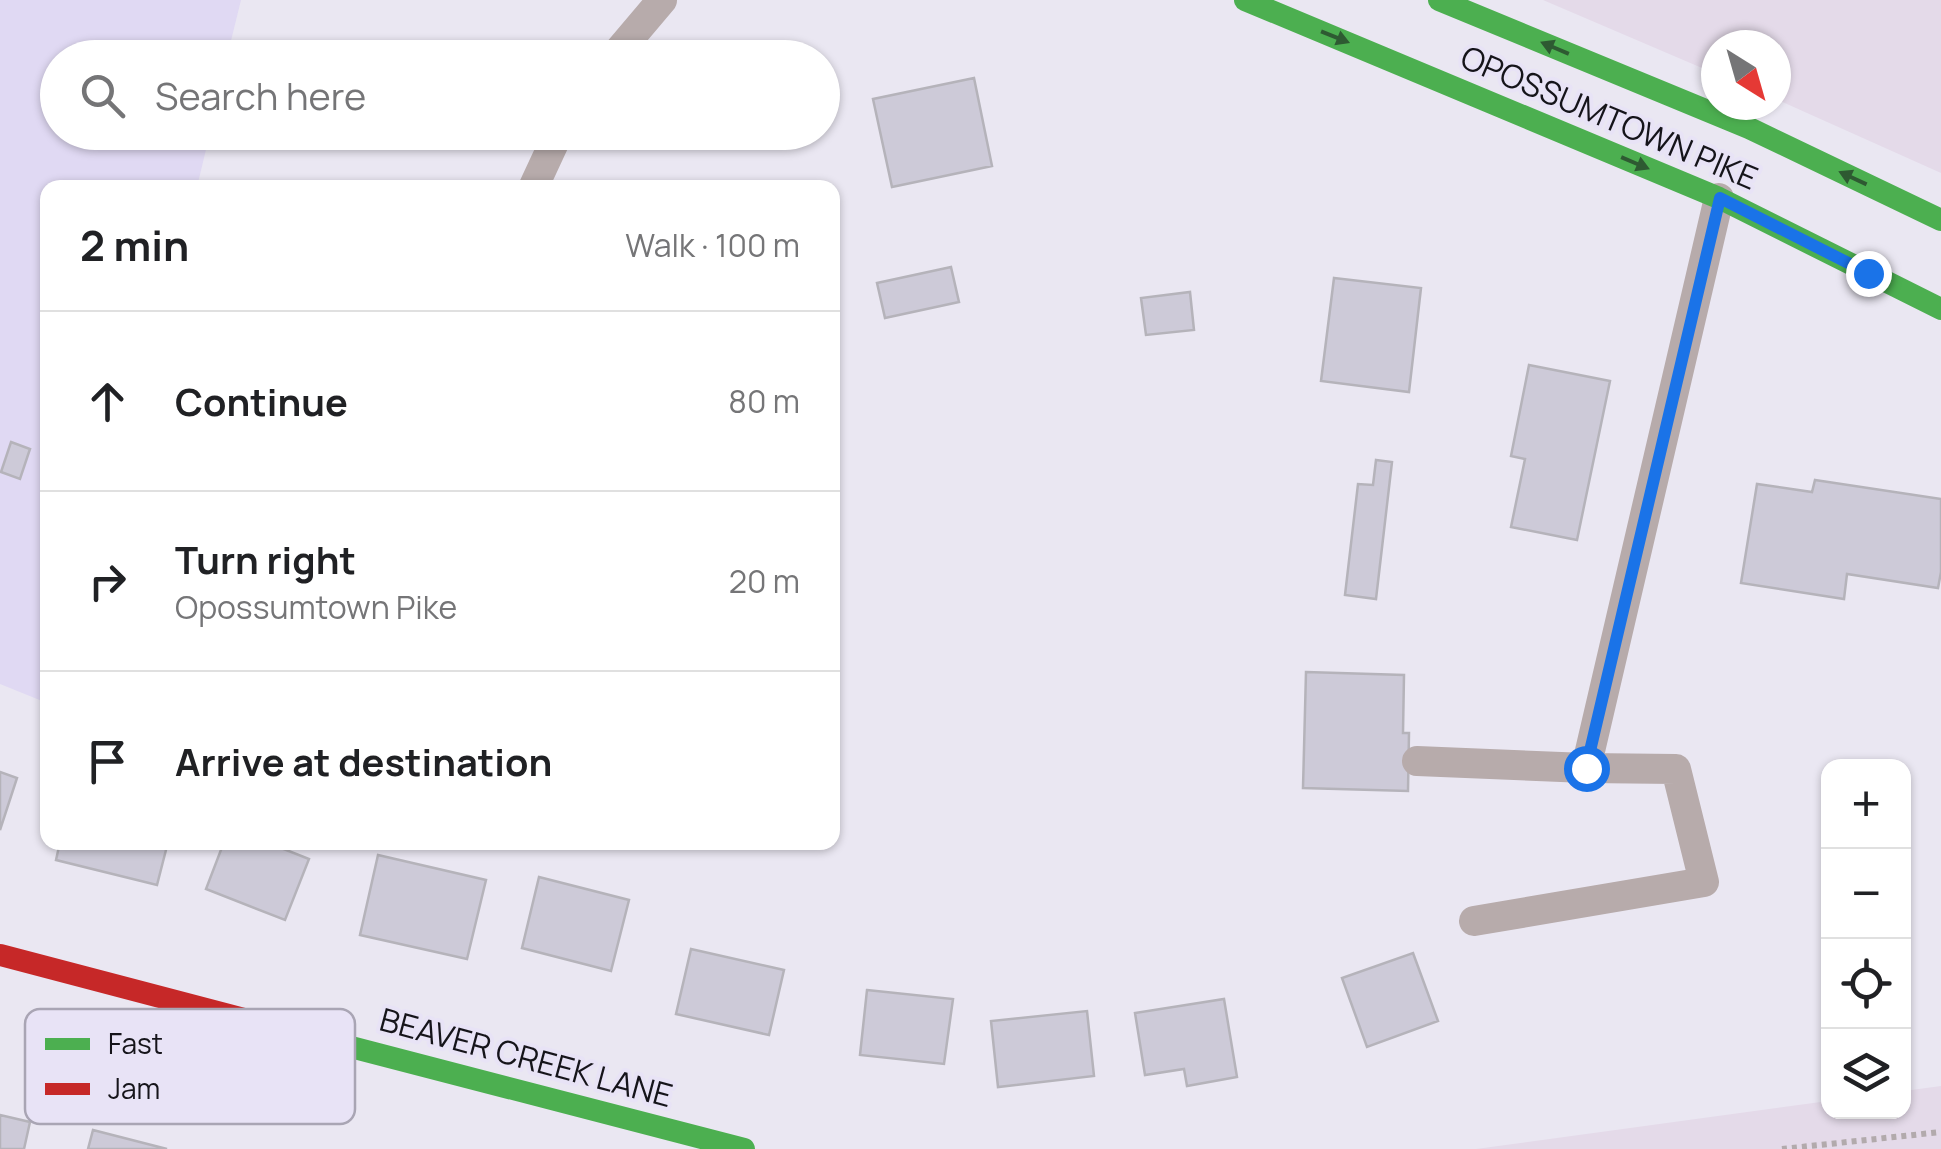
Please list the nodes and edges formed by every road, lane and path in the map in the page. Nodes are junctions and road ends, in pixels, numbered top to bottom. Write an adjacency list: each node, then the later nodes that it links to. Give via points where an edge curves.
1 (662, 0): 4 (lane)
2 (1245, 0): 7 (main road, OPOSSUMTOWN PIKE, one-way to 7)
3 (1439, 0): 8 (main road, OPOSSUMTOWN PIKE, one-way to 3, via 1748,128)
4 (628, 40)
5 (551, 150): 6 (lane)
6 (537, 180)
7 (1720, 198): 9 (main road, OPOSSUMTOWN PIKE); 11 (lane)
8 (1941, 220)
9 (1941, 309)
10 (1417, 761): 11 (lane)
11 (1586, 768): 12 (lane, via 1676,769 1704,882)
12 (1474, 921)
13 (0, 955): 14 (main road, BEAVER CREEK LANE)
14 (207, 1009)
15 (355, 1048): 17 (main road, BEAVER CREEK LANE)
16 (1941, 1132): 18 (path)
17 (744, 1149)
18 (1782, 1149)

